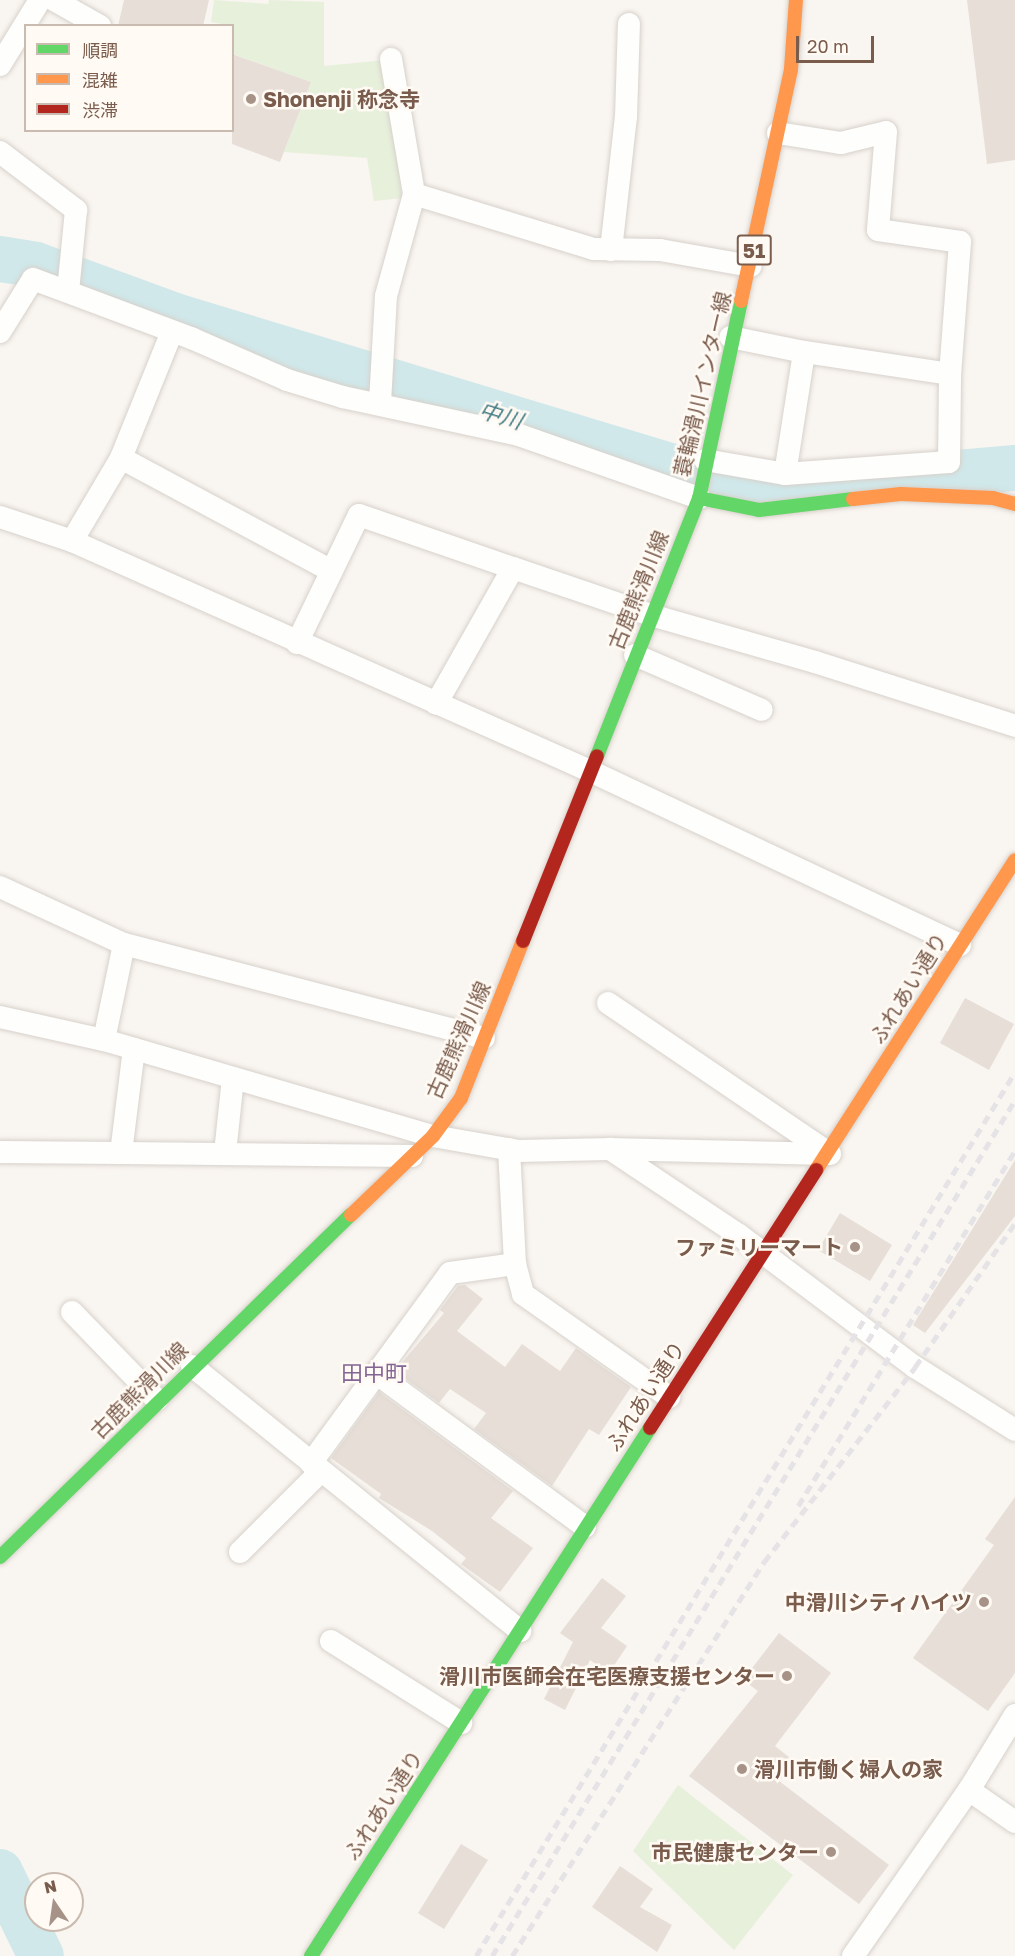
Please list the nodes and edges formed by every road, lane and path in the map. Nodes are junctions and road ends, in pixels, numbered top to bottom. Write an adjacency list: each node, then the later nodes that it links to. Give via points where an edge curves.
1 (40, 0): 4 (street)
2 (54, 0): 5 (street)
3 (796, 0): 10 (main road, 蓑輪滑川インター線 / 51, via 791,69)
4 (25, 24)
5 (96, 24)
6 (629, 24): 13 (street, via 626,117)
7 (24, 26): 9 (street)
8 (391, 59): 12 (street)
9 (0, 65)
10 (778, 133): 14 (main road, 蓑輪滑川インター線 / 51); 20 (street, via 841,142 886,132 878,230 960,242)
11 (0, 152): 15 (street, via 76,210)
12 (414, 194): 13 (street, via 594,249); 21 (street, via 386,296)
13 (611, 250): 14 (street, via 660,250)
14 (751, 266): 18 (main road, 蓑輪滑川インター線 / 51)
15 (68, 291): 16 (street, via 33,279); 17 (street)
16 (0, 332)
17 (172, 332): 21 (street, via 287,380 343,397); 22 (street)
18 (731, 337): 19 (street); 23 (main road, 蓑輪滑川インター線 / 51)
19 (804, 352): 20 (street); 24 (street)
20 (950, 374): 24 (street, via 949,462)
21 (380, 403): 25 (street, via 519,435)
22 (121, 458): 28 (street); 30 (street)
23 (705, 460): 24 (street); 25 (main road, 蓑輪滑川インター線 / 51)
24 (785, 474)
25 (699, 498): 26 (main road, 蓑輪滑川インター線, via 759,510 901,494 993,498); 31 (main road, 古鹿熊滑川線)
26 (1015, 504)
27 (0, 517): 28 (street)
28 (72, 541): 32 (street)
29 (513, 568): 30 (street, via 360,515); 31 (street); 34 (street)
30 (332, 571): 32 (street)
31 (651, 615): 33 (main road, 古鹿熊滑川線); 36 (street)
32 (297, 643): 34 (street)
33 (635, 655): 35 (street); 37 (main road, 古鹿熊滑川線)
34 (436, 704): 37 (street)
35 (762, 710)
36 (1015, 726)
37 (590, 771): 41 (street); 44 (main road, 古鹿熊滑川線)
38 (1015, 860): 41 (main road, ふれあい通り)
39 (0, 887): 40 (street)
40 (124, 944): 44 (street); 45 (street)
41 (960, 945): 54 (main road, ふれあい通り)
42 (608, 1003): 54 (street)
43 (0, 1017): 45 (street)
44 (484, 1038): 48 (main road, 古鹿熊滑川線, via 460,1098)
45 (104, 1040): 46 (street)
46 (134, 1049): 47 (street); 52 (street)
47 (233, 1078): 48 (street); 53 (street)
48 (433, 1136): 49 (street); 55 (main road, 古鹿熊滑川線)
49 (509, 1149): 50 (street); 57 (street)
50 (610, 1149): 54 (street); 56 (street)
51 (0, 1152): 52 (street)
52 (121, 1152): 53 (street)
53 (225, 1153): 55 (street)
54 (830, 1154): 56 (main road, ふれあい通り)
55 (412, 1156): 59 (main road, 古鹿熊滑川線)
56 (764, 1254): 61 (main road, ふれあい通り); 63 (street, via 915,1367)
57 (515, 1264): 60 (street, via 450,1273); 61 (street, via 523,1294)
58 (72, 1312): 62 (street)
59 (192, 1366): 62 (main road, 古鹿熊滑川線); 64 (street)
60 (377, 1374): 64 (street); 65 (street)
61 (669, 1397): 65 (main road, ふれあい通り)
62 (158, 1400): 67 (main road, 古鹿熊滑川線)
63 (1015, 1430)
64 (316, 1467): 66 (street); 68 (street)
65 (585, 1527): 68 (main road, ふれあい通り)
66 (240, 1552)
67 (0, 1557)
68 (520, 1631): 71 (main road, ふれあい通り)
69 (331, 1641): 71 (street)
70 (1015, 1715): 72 (street)
71 (461, 1723): 74 (main road, ふれあい通り)
72 (969, 1790): 73 (street); 75 (street)
73 (1015, 1822)
74 (312, 1956)
75 (853, 1956)

